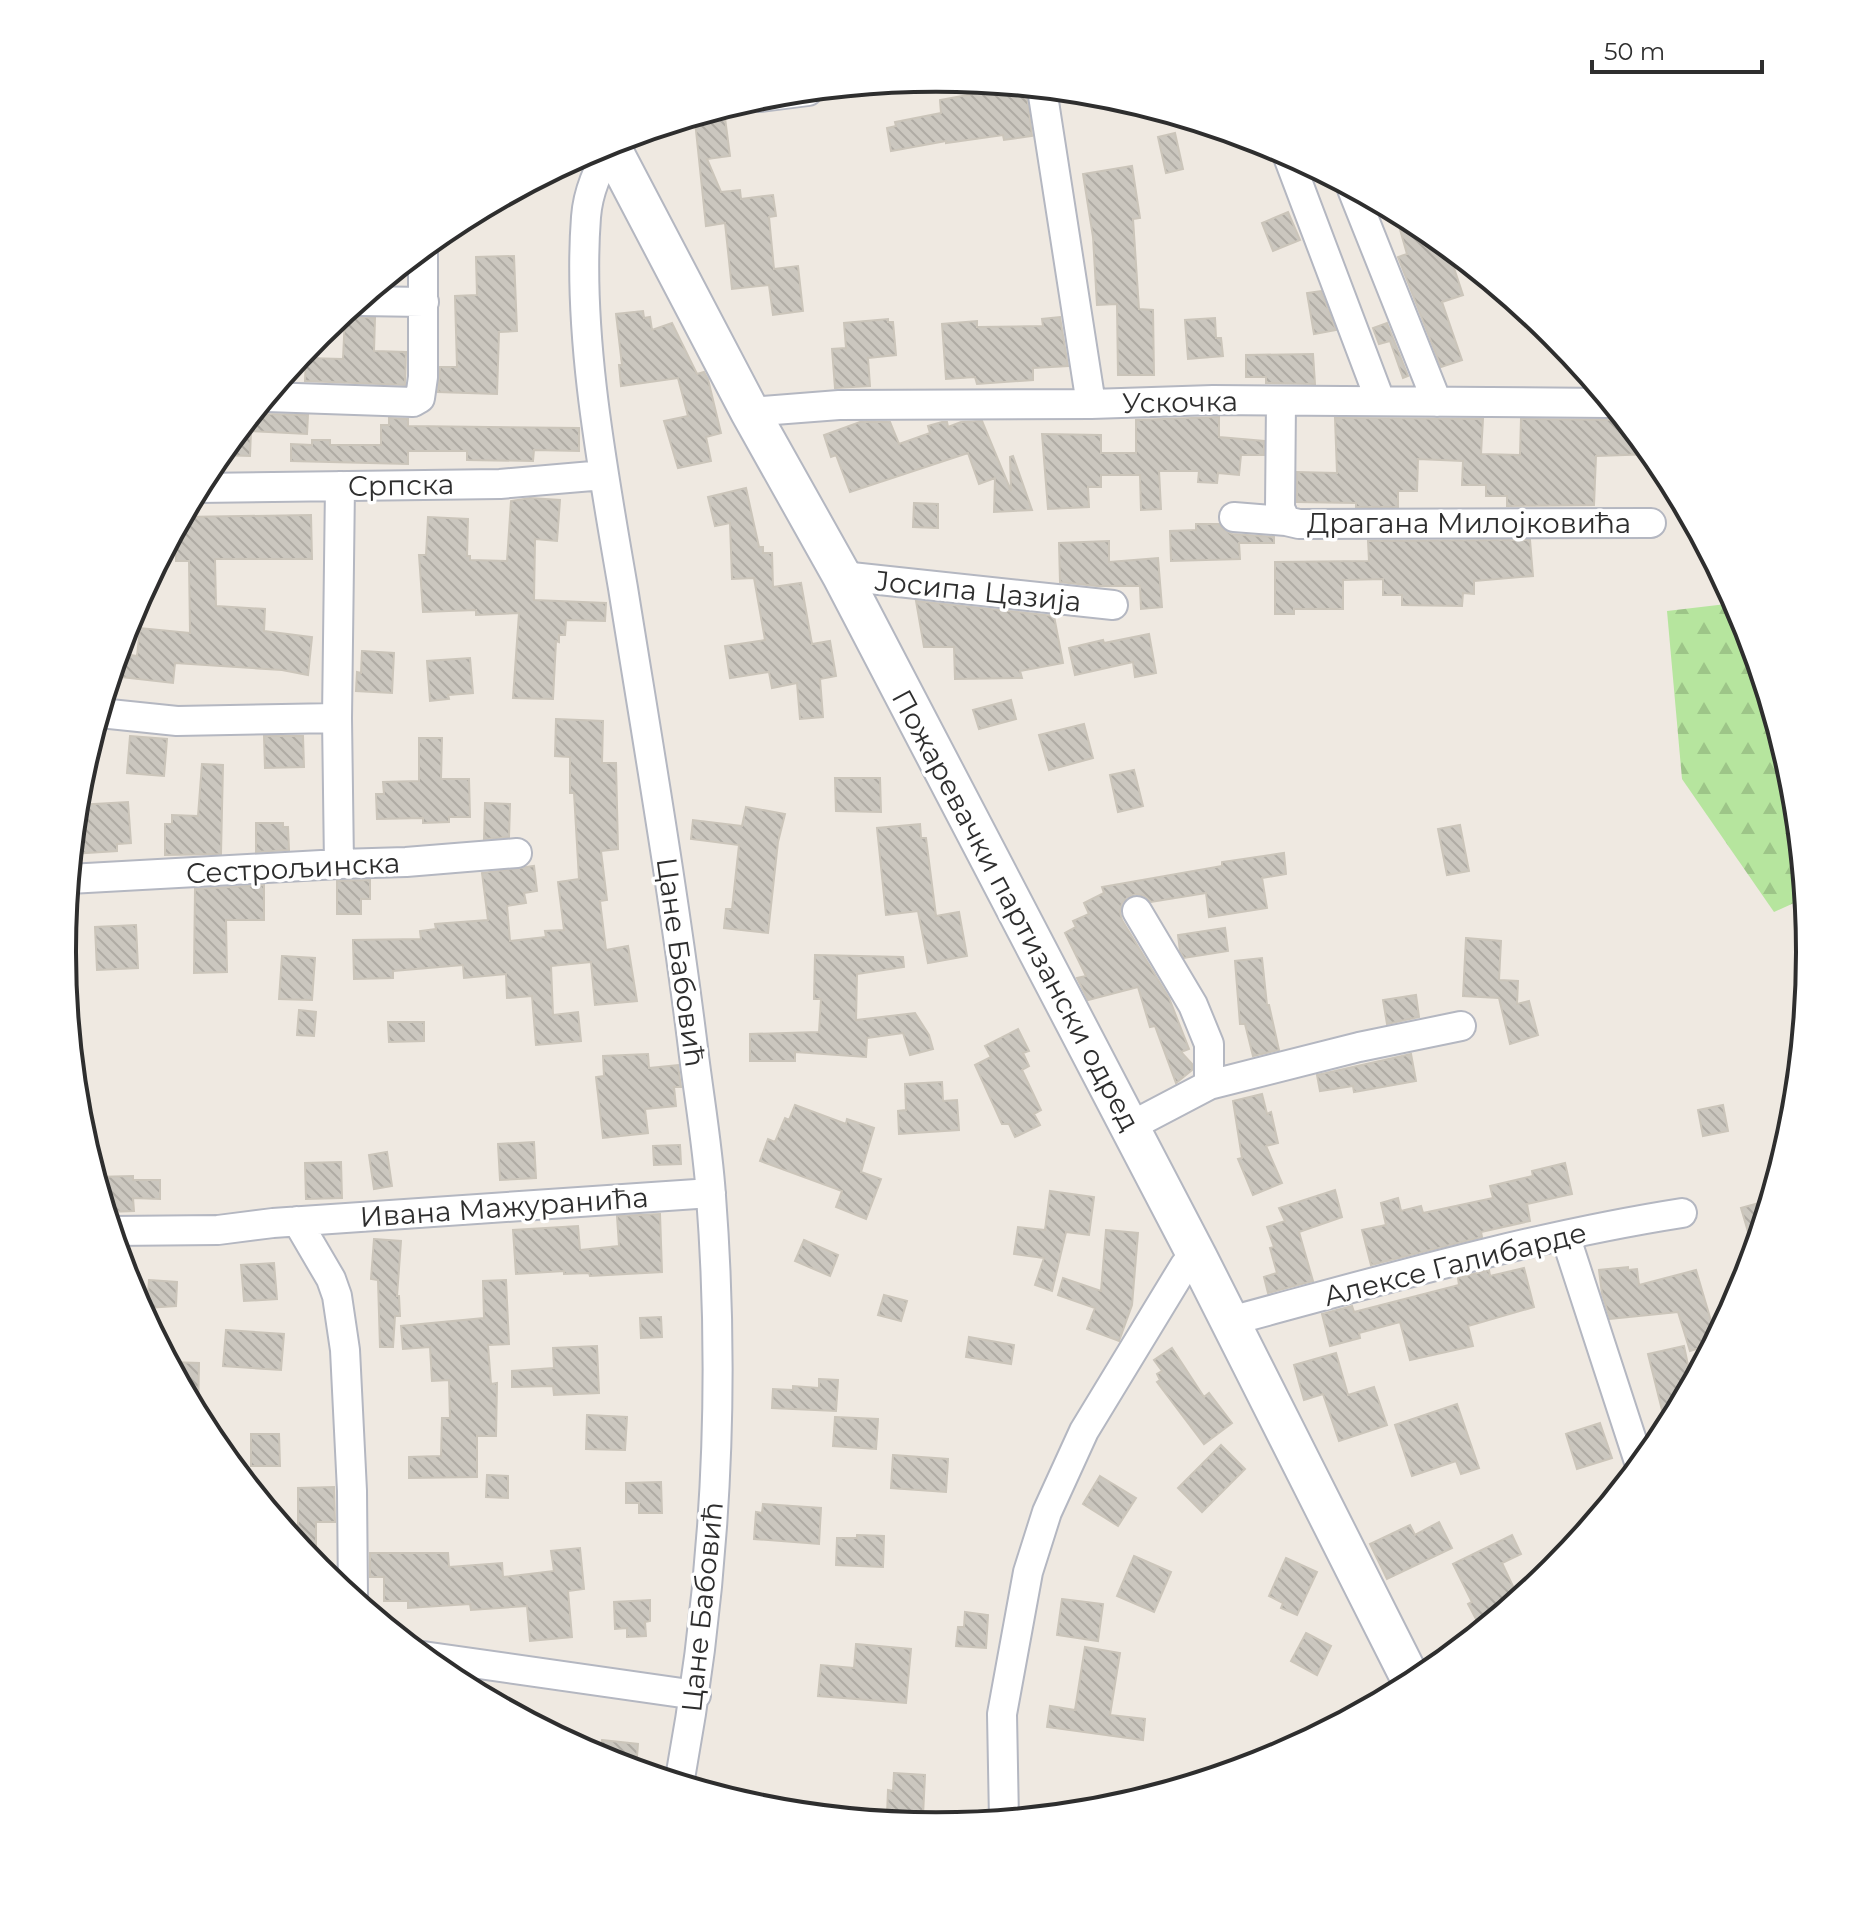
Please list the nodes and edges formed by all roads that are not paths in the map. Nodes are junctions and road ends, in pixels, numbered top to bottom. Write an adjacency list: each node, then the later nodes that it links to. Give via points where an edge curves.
1 (1044, 100): 14 (street)
2 (615, 155): 15 (street, Пожаревачки партизански одред)
3 (603, 160): 16 (street, Цане Бабовић, via 589,192 586,217 587,328)
4 (1293, 171): 10 (street)
5 (1358, 204): 12 (street)
6 (423, 262): 8 (street)
7 (375, 301): 8 (street)
8 (424, 302): 9 (street, via 420,398 413,402)
9 (279, 397)
10 (1380, 400): 11 (street, Ускочка); 12 (street, Ускочка)
11 (1281, 402): 14 (street, Ускочка); 20 (street, Драгана Милојковића, via 1280,508)
12 (1437, 402): 13 (street, Ускочка)
13 (1597, 403)
14 (1091, 404): 15 (street, Ускочка, via 839,405)
15 (750, 412): 22 (street, Пожаревачки партизански одред)
16 (604, 475): 17 (street, Српска, via 500,484); 33 (street, Цане Бабовић, via 682,964)
17 (340, 486): 18 (street, Српска); 25 (street)
18 (213, 488)
19 (1234, 517): 20 (street, Драгана Милојковића)
20 (1286, 521): 21 (street, Драгана Милојковића)
21 (1651, 523)
22 (842, 576): 23 (street, Јосипа Цазија); 32 (street, Пожаревачки партизански одред)
23 (1113, 605)
24 (110, 714): 25 (street, via 177,721)
25 (337, 718): 27 (street)
26 (517, 853): 27 (street, Сестрољинска)
27 (339, 864): 28 (street, Сестрољинска)
28 (80, 879)
29 (1137, 911): 31 (street, via 1193,1005 1209,1044)
30 (1461, 1026): 31 (street)
31 (1209, 1085): 32 (street)
32 (1129, 1127): 38 (street, Пожаревачки партизански одред)
33 (711, 1193): 35 (street, Ивана Мажуранића); 44 (street, Цане Бабовић, via 719,1387)
34 (1682, 1213): 37 (street, Алексе Галибарде)
35 (297, 1221): 36 (street, Ивана Мажуранића, via 218,1230); 41 (street, via 337,1296 345,1350)
36 (123, 1231)
37 (1565, 1235): 39 (street, Алексе Галибарде); 40 (street)
38 (1198, 1258): 39 (street, Пожаревачки партизански одред); 46 (street, via 1185,1265 1084,1431 1047,1512 1028,1572 1002,1714)
39 (1230, 1321): 43 (street, Пожаревачки партизански одред)
40 (1636, 1451)
41 (353, 1584)
42 (446, 1659): 44 (street)
43 (1407, 1672)
44 (696, 1695): 45 (street, Цане Бабовић)
45 (681, 1773)
46 (1004, 1810)

